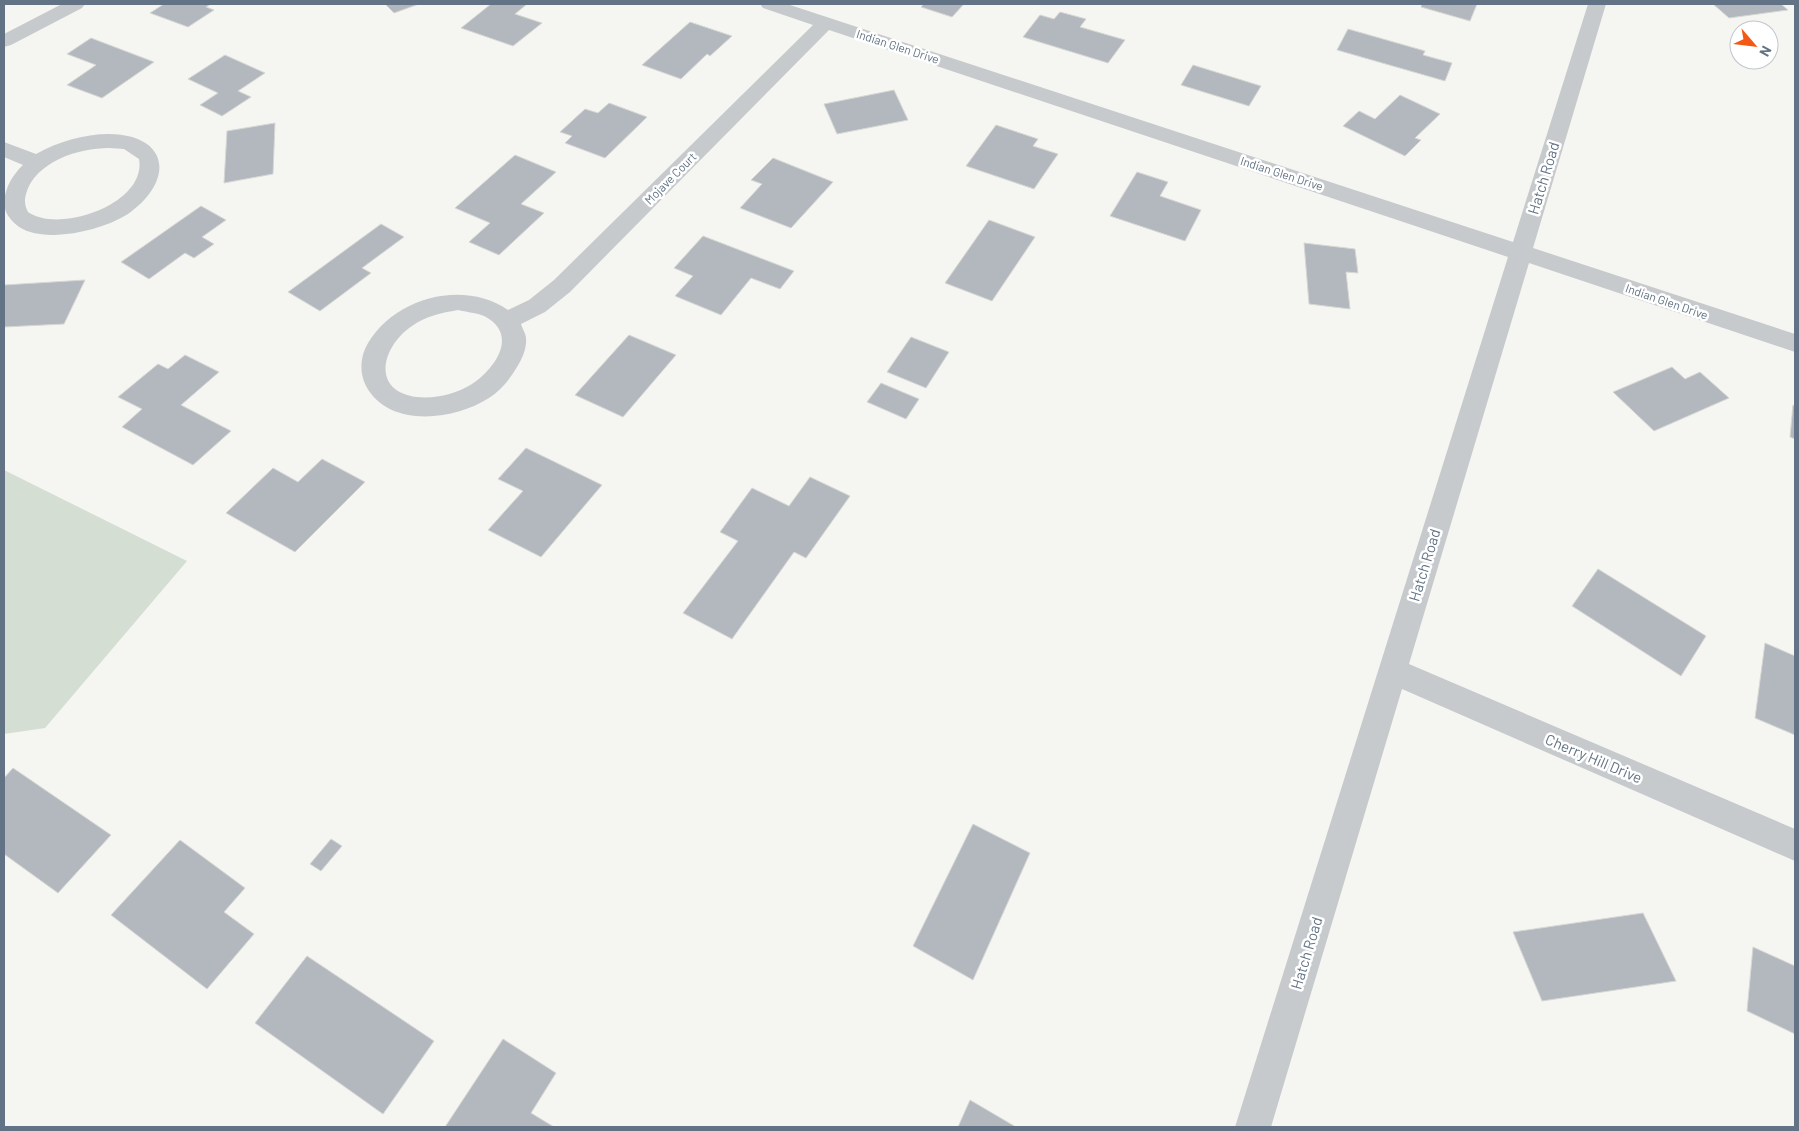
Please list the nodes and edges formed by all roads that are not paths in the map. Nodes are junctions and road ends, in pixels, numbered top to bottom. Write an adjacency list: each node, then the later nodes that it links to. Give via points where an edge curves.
1 (76, 4): 5 (street)
2 (769, 4): 4 (street, Indian Glen Drive)
3 (1597, 4): 8 (street, Hatch Road)
4 (826, 23): 8 (street, Indian Glen Drive); 9 (street, Mojave Court, via 562,286 537,306)
5 (4, 41)
6 (4, 149): 7 (street)
7 (37, 163): 7 (street, via 14,185 10,206 24,223 46,228 73,226 110,213 139,192 150,170 144,152 121,142 88,143 53,154)
8 (1521, 251): 10 (street, Indian Glen Drive); 11 (street, Hatch Road)
9 (506, 320): 9 (street, via 489,307 474,303 458,302 423,309 394,327 383,339 375,351 374,377 391,398 404,404 439,406 475,395 496,379 510,361 514,335)
10 (1795, 344)
11 (1392, 671): 12 (street, Cherry Hill Drive); 13 (street, Hatch Road)
12 (1795, 845)
13 (1253, 1127)

